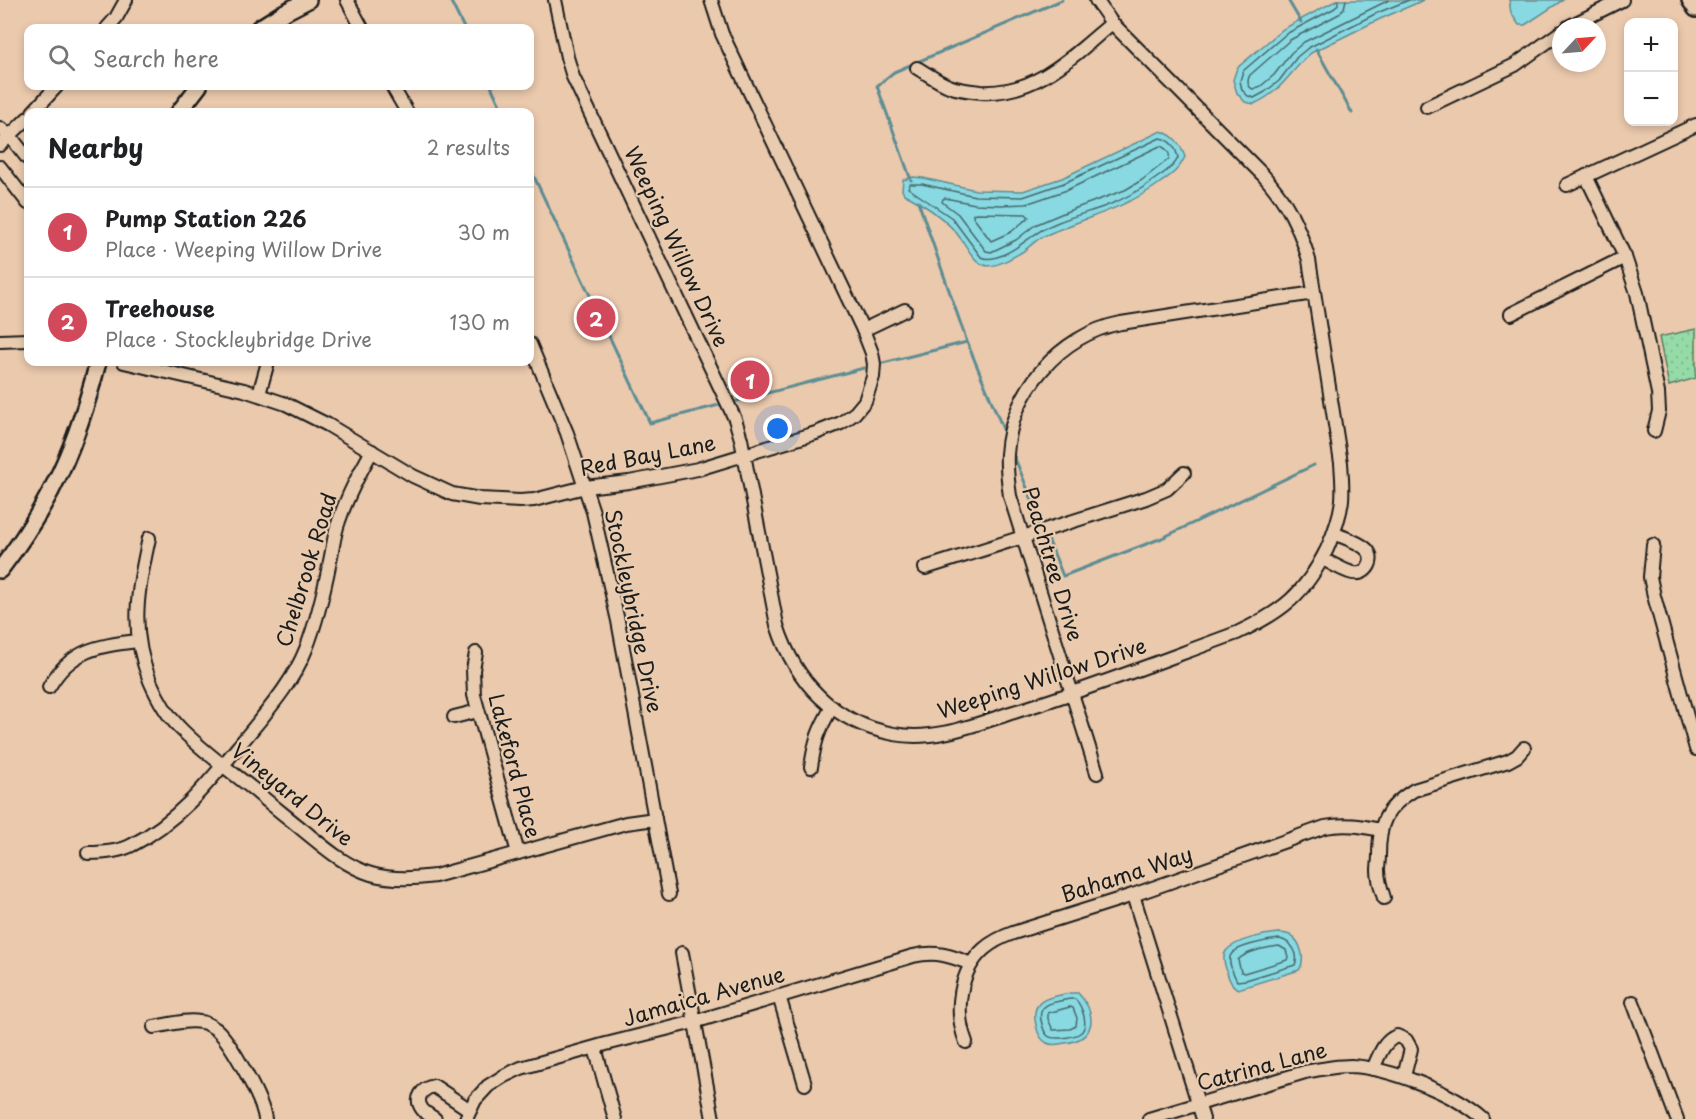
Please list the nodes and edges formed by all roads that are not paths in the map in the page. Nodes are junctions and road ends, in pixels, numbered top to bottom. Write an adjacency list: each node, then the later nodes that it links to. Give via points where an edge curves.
1 (126, 0): 12 (street)
2 (308, 0): 13 (street)
3 (347, 0): 14 (street)
4 (555, 0): 46 (street, Weeping Willow Drive, via 573,77 728,401)
5 (711, 0): 36 (street, Red Bay Lane, via 722,34)
6 (1096, 0): 11 (street, Weeping Willow Drive)
7 (1622, 0): 10 (street)
8 (1690, 0): 9 (street)
9 (1696, 9)
10 (1586, 18)
11 (1112, 23): 16 (street, via 1049,74 1018,88 972,91 952,87); 33 (street, Weeping Willow Drive, via 1280,194 1301,233)
12 (110, 24)
13 (266, 24)
14 (360, 24)
15 (1552, 38): 20 (street, via 1515,65)
16 (918, 68)
17 (53, 90): 21 (street)
18 (196, 90): 22 (street)
19 (394, 90): 23 (street)
20 (1427, 107)
21 (37, 108)
22 (181, 108)
23 (405, 108)
24 (24, 121): 26 (street)
25 (1696, 124): 29 (street)
26 (3, 136): 27 (street)
27 (24, 155)
28 (0, 167): 31 (street)
29 (1586, 176): 30 (street); 32 (street)
30 (1567, 185)
31 (24, 198)
32 (1625, 256): 35 (street); 44 (street, via 1642,311 1658,393)
33 (1314, 293): 49 (street, Weeping Willow Drive, via 1341,463 1342,501); 50 (street, Peachtree Drive, via 1114,324 1058,354 1035,377 1022,400 1006,453 1006,476)
34 (906, 310): 36 (street)
35 (1511, 314)
36 (863, 330): 46 (street, Red Bay Lane, via 872,353 873,377 865,401 855,413 816,433)
37 (24, 340): 38 (street)
38 (0, 341)
39 (534, 354): 48 (street, Stockleybridge Drive)
40 (97, 366): 55 (street, via 62,471 43,508)
41 (141, 366): 43 (street, Red Bay Lane)
42 (267, 366): 43 (street)
43 (259, 394): 45 (street, Red Bay Lane, via 296,408)
44 (1654, 431)
45 (372, 451): 48 (street, Red Bay Lane, via 452,494 480,499 534,500); 67 (street, Chelbrook Road, via 338,523 316,624 305,652 281,693)
46 (744, 455): 48 (street, Red Bay Lane, via 656,478); 62 (street, Weeping Willow Drive, via 780,635 797,671)
47 (1184, 473): 50 (street, via 1157,494)
48 (585, 488): 70 (street, Stockleybridge Drive, via 611,588)
49 (1334, 533): 53 (street, Weeping Willow Drive); 53 (street, via 1367,549 1370,566 1355,573)
50 (1022, 537): 54 (street); 60 (street, Peachtree Drive)
51 (149, 538): 56 (street, Vineyard Drive, via 137,604)
52 (1653, 545): 61 (street, via 1650,577)
53 (1322, 559): 60 (street, Weeping Willow Drive, via 1301,591 1261,622)
54 (925, 568)
55 (0, 570)
56 (138, 641): 58 (street, via 84,652 60,669); 67 (street, Vineyard Drive, via 150,681 172,719)
57 (476, 653): 63 (street, Lakeford Place, via 473,679)
58 (49, 687)
59 (1696, 693): 61 (street)
60 (1071, 695): 62 (street, Weeping Willow Drive, via 950,732 926,735 896,735 879,730); 69 (street, Peachtree Drive)
61 (1682, 697): 66 (street)
62 (832, 707): 68 (street, via 817,736)
63 (478, 711): 64 (street); 72 (street, Lakeford Place)
64 (454, 717)
65 (1524, 748): 71 (street, via 1508,760 1414,790 1392,807)
66 (1696, 749)
67 (223, 765): 72 (street, Vineyard Drive, via 341,860 371,874 415,879); 73 (street, Chelbrook Road, via 195,798 160,828 125,848)
68 (811, 767)
69 (1097, 773)
70 (655, 819): 72 (street, Vineyard Drive, via 626,823); 74 (street, Stockleybridge Drive)
71 (1381, 830): 75 (street, Bahama Way, via 1340,824 1325,827); 76 (street, via 1378,870)
72 (518, 853)
73 (88, 854)
74 (669, 894)
75 (1133, 895): 78 (street, Bahama Way, via 996,940); 88 (street)
76 (1384, 898)
77 (682, 953): 81 (street)
78 (971, 964): 79 (street, Jamaica Avenue, via 941,954 926,954); 83 (street, Bahama Way, via 961,992 960,1019)
79 (779, 996): 81 (street, Jamaica Avenue); 87 (street)
80 (1634, 1002): 97 (street)
81 (694, 1022): 84 (street, Jamaica Avenue); 93 (street)
82 (154, 1027): 90 (street, via 201,1022 216,1029 242,1067)
83 (966, 1042)
84 (595, 1048): 89 (street, Jamaica Avenue, via 504,1076 488,1086); 92 (street)
85 (1373, 1069): 86 (street, Catrina Lane); 86 (street, via 1390,1038 1397,1036 1406,1040 1411,1049); 88 (street, Catrina Lane, via 1350,1066 1305,1072)
86 (1404, 1076): 96 (street, Catrina Lane, via 1458,1101)
87 (805, 1084)
88 (1199, 1104): 94 (street, Catrina Lane); 95 (street)
89 (468, 1115): 91 (street, via 434,1086 427,1087 419,1100 422,1109)
90 (265, 1119)
91 (435, 1119)
92 (615, 1119)
93 (713, 1119)
94 (1149, 1119)
95 (1203, 1119)
96 (1483, 1119)
97 (1677, 1119)

